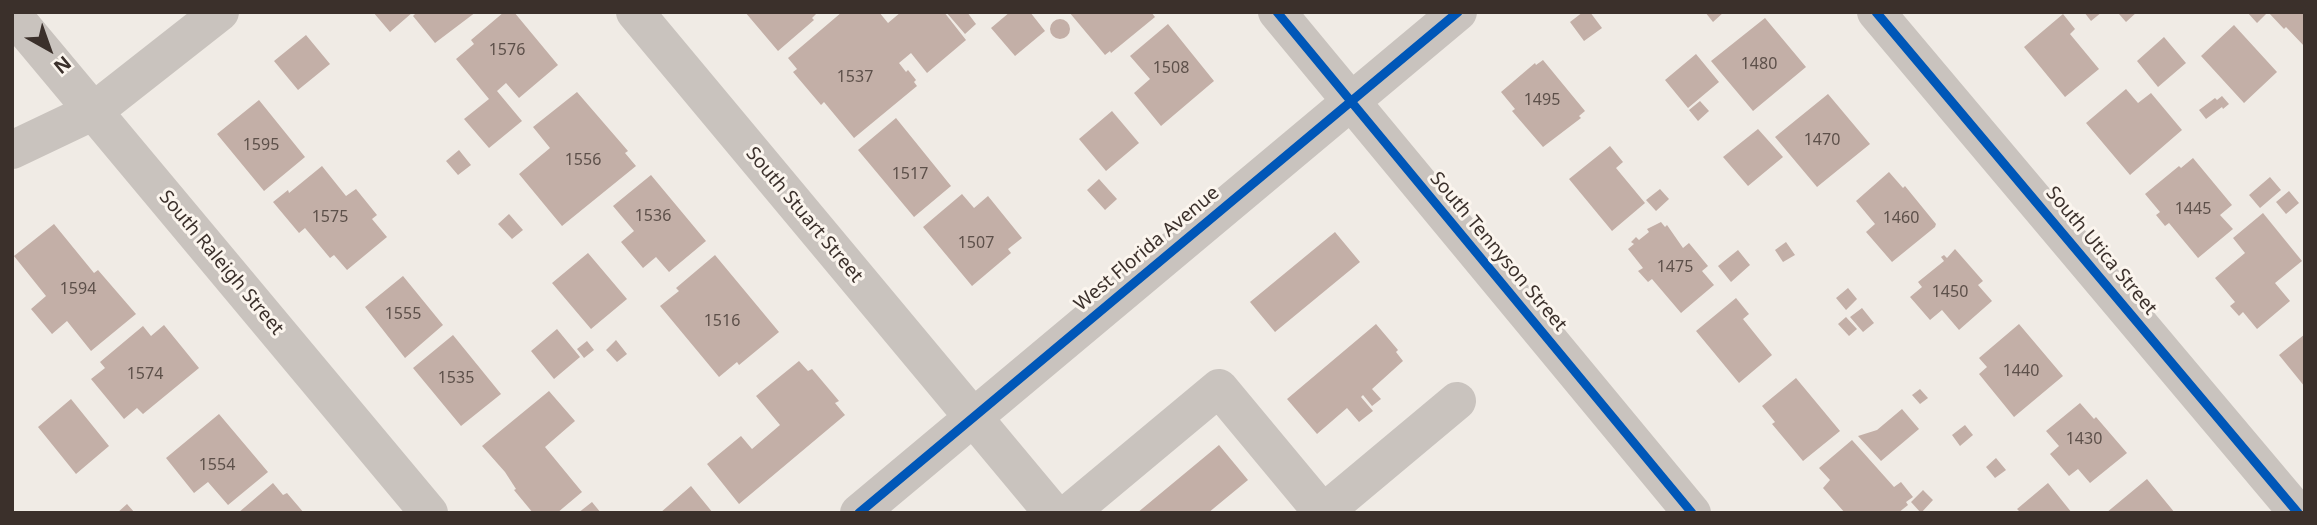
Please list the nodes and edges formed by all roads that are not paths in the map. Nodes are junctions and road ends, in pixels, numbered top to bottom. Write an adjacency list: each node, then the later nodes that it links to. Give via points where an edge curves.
1 (220, 12): 8 (street)
2 (635, 12): 11 (street, South Stuart Street)
3 (1277, 12): 7 (street, South Tennyson Street)
4 (1458, 12): 7 (street, West Florida Avenue)
5 (1876, 12): 18 (street, South Utica Street)
6 (12, 14): 8 (street, South Raleigh Street)
7 (1351, 102): 11 (street, West Florida Avenue); 17 (street, South Tennyson Street)
8 (94, 111): 9 (street); 12 (street, South Raleigh Street)
9 (12, 150)
10 (1457, 401): 16 (street)
11 (973, 417): 13 (street, West Florida Avenue); 14 (street, South Stuart Street)
12 (429, 513)
13 (859, 513)
14 (1053, 513)
15 (1069, 513): 16 (street, via 1219,388)
16 (1323, 513)
17 (1692, 513)
18 (2298, 513)

